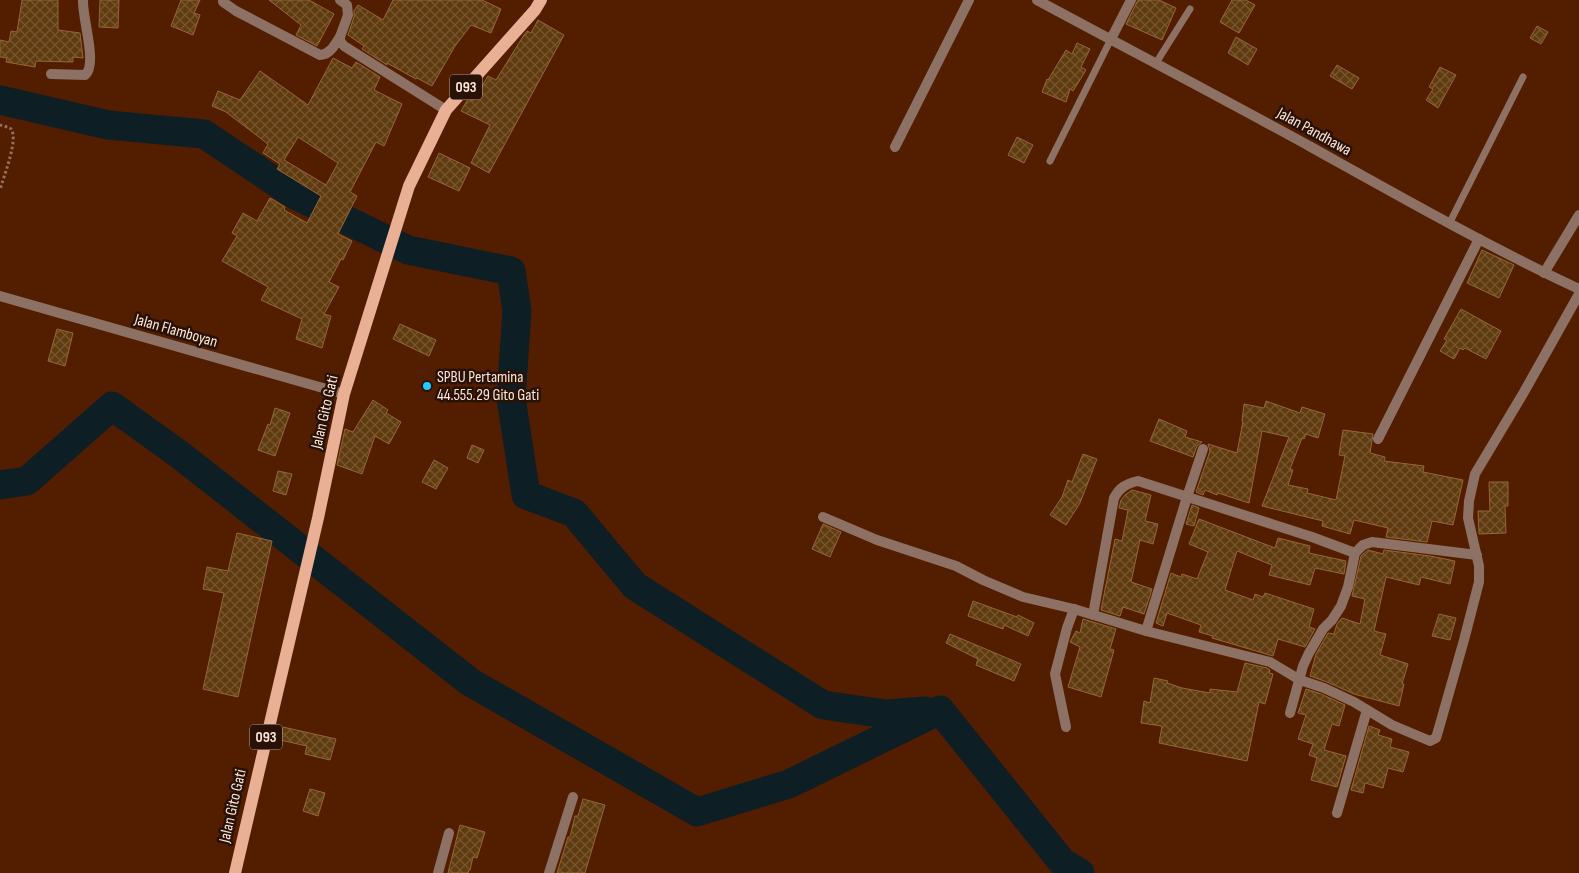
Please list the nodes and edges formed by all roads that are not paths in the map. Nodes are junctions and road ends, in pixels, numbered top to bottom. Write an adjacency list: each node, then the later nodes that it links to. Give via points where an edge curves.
1 (83, 0): 12 (street, via 91,54 89,70 85,75)
2 (223, 0): 9 (street, via 236,11 320,56 328,53)
3 (343, 0): 9 (street, via 349,11)
4 (541, 0): 14 (main road, Jalan Gito Gati / 093)
5 (969, 0): 15 (street)
6 (1037, 0): 10 (street, Jalan Pandhawa)
7 (1131, 0): 10 (street)
8 (1190, 9): 11 (lane)
9 (340, 37): 14 (street, via 344,46)
10 (1111, 40): 11 (street, Jalan Pandhawa); 16 (lane)
11 (1156, 63): 18 (street, Jalan Pandhawa)
12 (51, 74)
13 (1524, 77): 18 (lane)
14 (446, 110): 24 (main road, Jalan Gito Gati / 093, via 409,186)
15 (896, 147)
16 (1050, 161)
17 (1579, 215): 20 (street)
18 (1449, 224): 19 (street, Jalan Pandhawa)
19 (1479, 239): 20 (street, Jalan Pandhawa); 25 (street)
20 (1544, 273): 21 (street, Jalan Pandhawa)
21 (1579, 289)
22 (1579, 294): 30 (street, via 1475,474 1468,518)
23 (0, 296): 24 (street, Jalan Flamboyan)
24 (344, 394): 41 (main road, Jalan Gito Gati / 093)
25 (1378, 439)
26 (1203, 449): 27 (street)
27 (1187, 497): 29 (street); 32 (street, via 1138,481 1118,490); 33 (street)
28 (822, 517): 31 (street, via 877,540 956,566 1023,597)
29 (1355, 553): 30 (street, via 1363,544 1372,542); 34 (street, via 1348,587 1340,606 1309,652)
30 (1477, 555): 35 (street, via 1479,582 1436,738 1430,742 1417,737)
31 (1074, 609): 32 (street); 37 (street, via 1055,674)
32 (1094, 615): 33 (street)
33 (1146, 632): 34 (street, via 1270,662)
34 (1300, 680): 35 (street, via 1324,688); 36 (street)
35 (1367, 710): 39 (street)
36 (1290, 713)
37 (1066, 727)
38 (573, 797): 43 (street)
39 (1337, 813)
40 (450, 833): 42 (street)
41 (235, 873)
42 (438, 873)
43 (550, 873)

